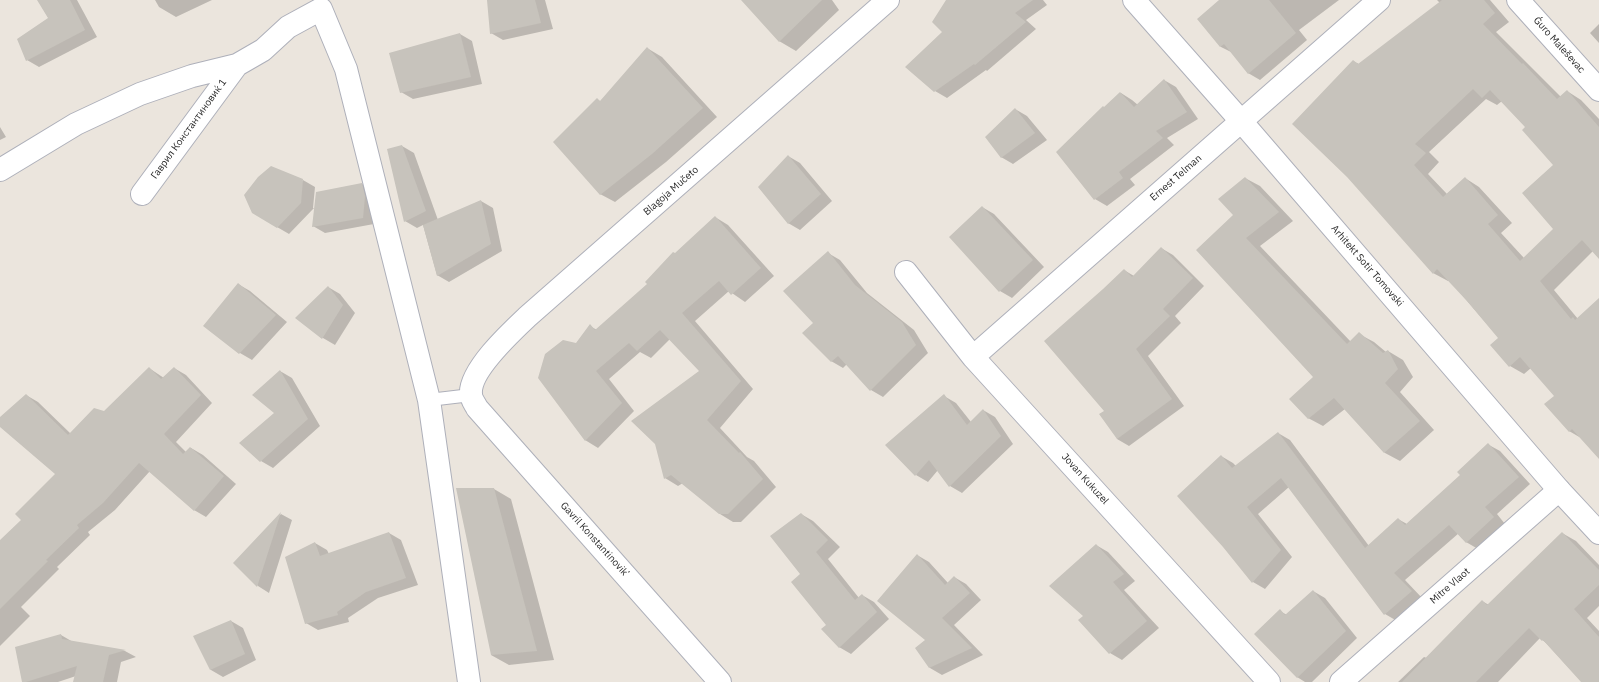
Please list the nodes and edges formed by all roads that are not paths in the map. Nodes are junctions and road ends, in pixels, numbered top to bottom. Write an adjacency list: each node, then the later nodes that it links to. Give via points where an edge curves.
1 (888, 0): 13 (street, Blagoja Mučeto, via 527,317 485,362 474,381)
2 (1134, 0): 8 (street, Arhitekt Sotir Tomovski)
3 (1379, 0): 8 (street, Ernest Telman)
4 (1518, 0): 7 (street, Ǵuro Maleševac)
5 (322, 4): 6 (street, via 288,27 263,50); 14 (street, via 346,69)
6 (237, 65): 9 (street, via 192,76 140,94 76,124); 10 (street, Гаврил Константиновиќ 1)
7 (1599, 90)
8 (1241, 121): 12 (street, Ernest Telman); 15 (street, Arhitekt Sotir Tomovski)
9 (0, 170)
10 (142, 194)
11 (906, 272): 12 (street, Jovan Kukuzel)
12 (973, 357): 19 (street, Jovan Kukuzel)
13 (471, 394): 14 (lane); 18 (street, Gavril Konstantinoviḱ, via 482,414)
14 (429, 400): 17 (street)
15 (1559, 490): 16 (street, Arhitekt Sotir Tomovski); 20 (street, Mitre Vlaot)
16 (1599, 533)
17 (469, 682)
18 (720, 682)
19 (1269, 682)
20 (1341, 682)

